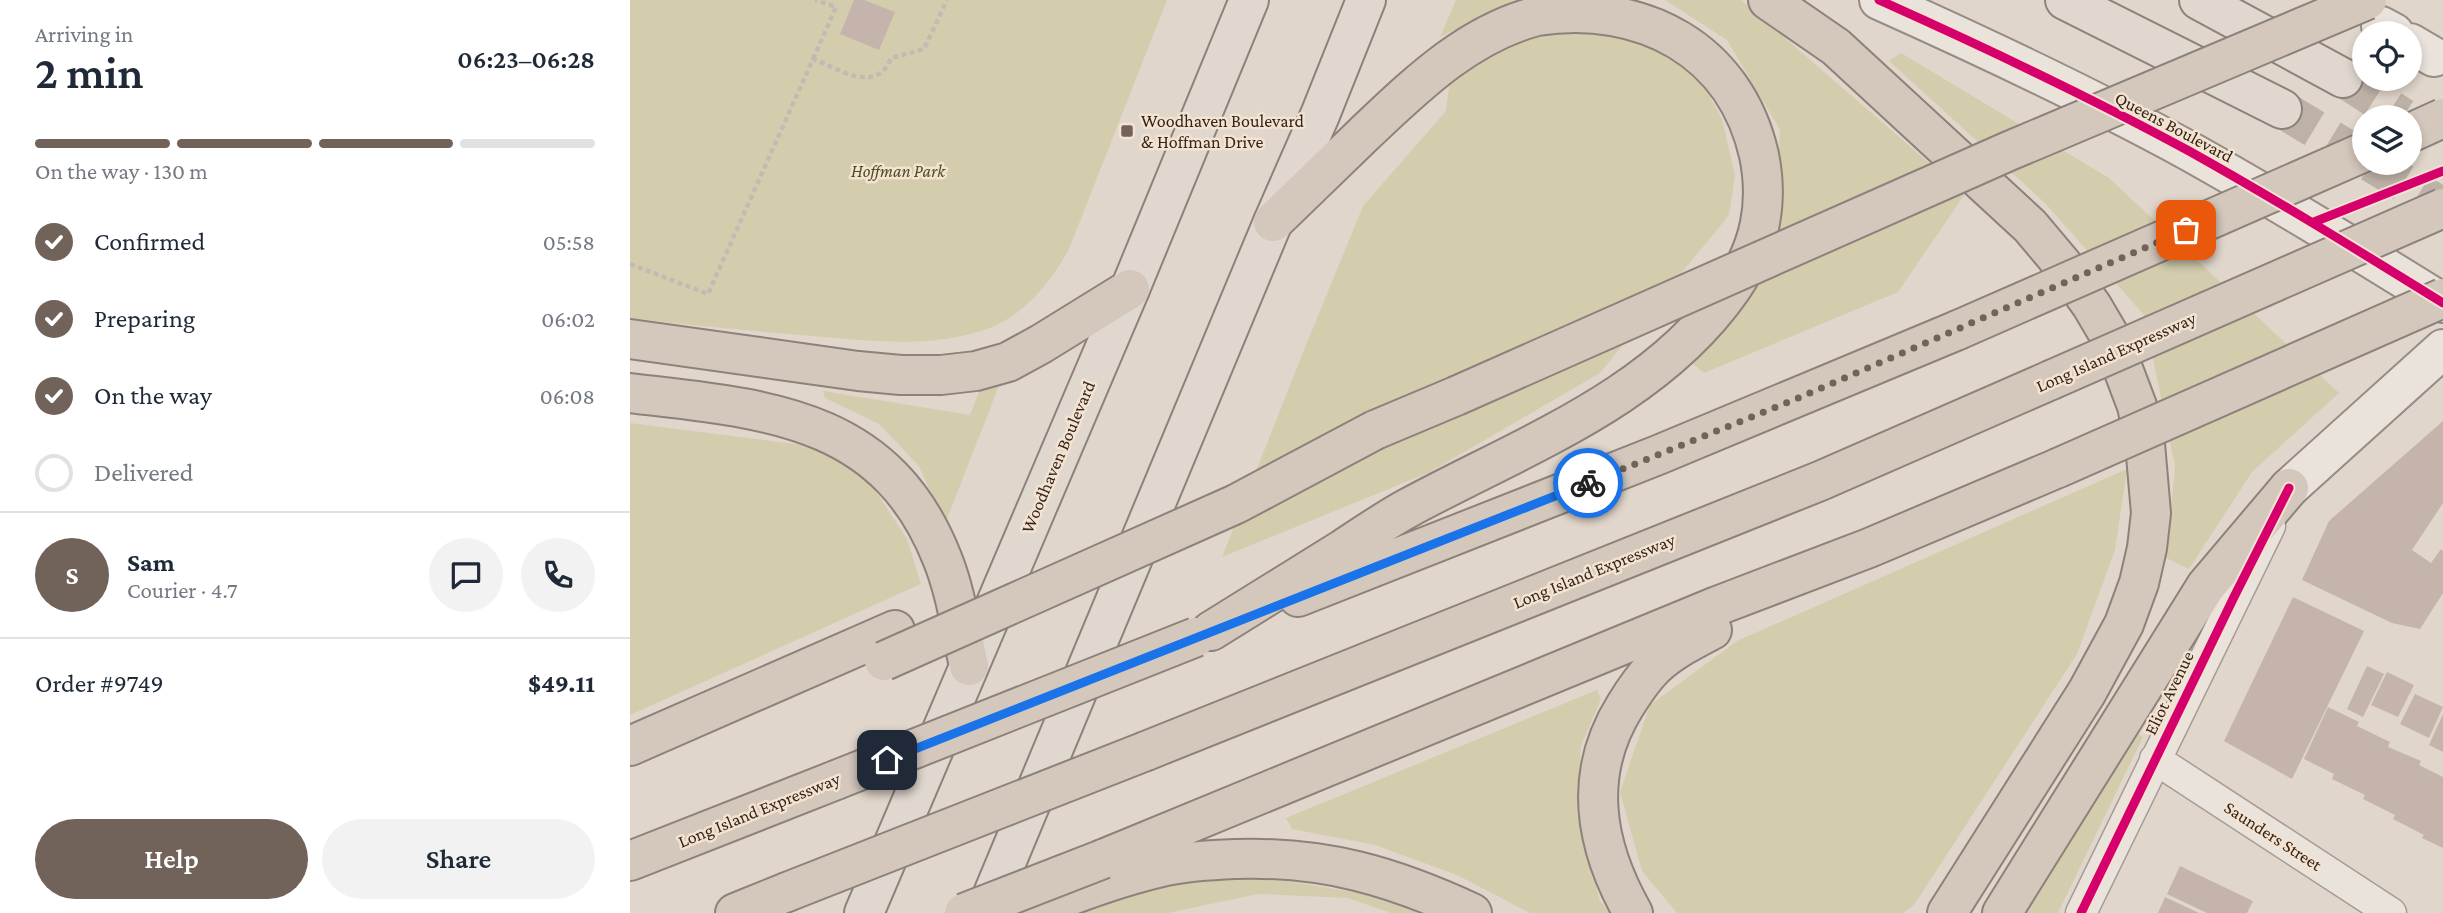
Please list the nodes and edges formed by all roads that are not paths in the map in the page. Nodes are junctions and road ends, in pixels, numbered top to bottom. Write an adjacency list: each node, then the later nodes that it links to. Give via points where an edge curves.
1 (1249, 0): 15 (main road, Woodhaven Boulevard)
2 (1366, 0): 14 (main road)
3 (1768, 0): 37 (highway, via 1836,47 2030,226 2092,306 2112,340 2137,406 2145,444 2151,513 2147,548 2124,624 2087,692)
4 (1879, 0): 16 (street, Queens Boulevard, via 2187,150)
5 (2065, 0): 9 (main road)
6 (2199, 0): 8 (main road)
7 (2352, 46): 23 (highway, bridge, via 2009,151 1375,430 1236,504)
8 (2343, 78)
9 (2282, 109)
10 (2443, 118): 11 (highway, bridge)
11 (2422, 128)
12 (2352, 157): 22 (highway, Long Island Expressway, bridge, via 1671,450)
13 (2443, 208): 30 (highway, Long Island Expressway, bridge, via 1820,481)
14 (1273, 222): 22 (highway, via 1446,61 1506,26 1564,9 1627,14 1685,38 1732,86 1747,114 1763,173 1764,206 1749,259 1709,318 1679,347 1585,416 1407,508); 33 (main road)
15 (1130, 289): 17 (highway, via 1008,362 941,375 858,371); 24 (main road, Woodhaven Boulevard)
16 (2443, 301): 21 (highway, bridge)
17 (630, 339)
18 (2443, 349): 20 (street, Eliot Avenue)
19 (630, 393): 24 (highway, via 778,414 852,445 881,467 906,493 942,558)
20 (2289, 488): 26 (street, Eliot Avenue); 38 (highway, via 2206,586)
21 (1869, 548): 29 (highway, via 1717,607); 36 (highway, via 1674,651 1652,669 1632,696 1613,726 1601,760 1598,794 1606,856)
22 (1204, 634): 28 (highway, Long Island Expressway, bridge)
23 (889, 646): 25 (highway); 27 (highway)
24 (969, 667): 31 (main road, Woodhaven Boulevard)
25 (630, 746)
26 (2155, 759): 39 (street, Eliot Avenue); 40 (street, Saunders Street)
27 (630, 773)
28 (630, 861)
29 (1098, 873): 32 (highway, bridge); 34 (highway); 35 (highway, via 1204,860 1319,862 1435,896)
30 (735, 913)
31 (864, 913)
32 (964, 913)
33 (985, 913)
34 (1024, 913)
35 (1472, 913)
36 (1633, 913)
37 (1947, 913)
38 (2002, 913)
39 (2081, 913)
40 (2391, 913)

